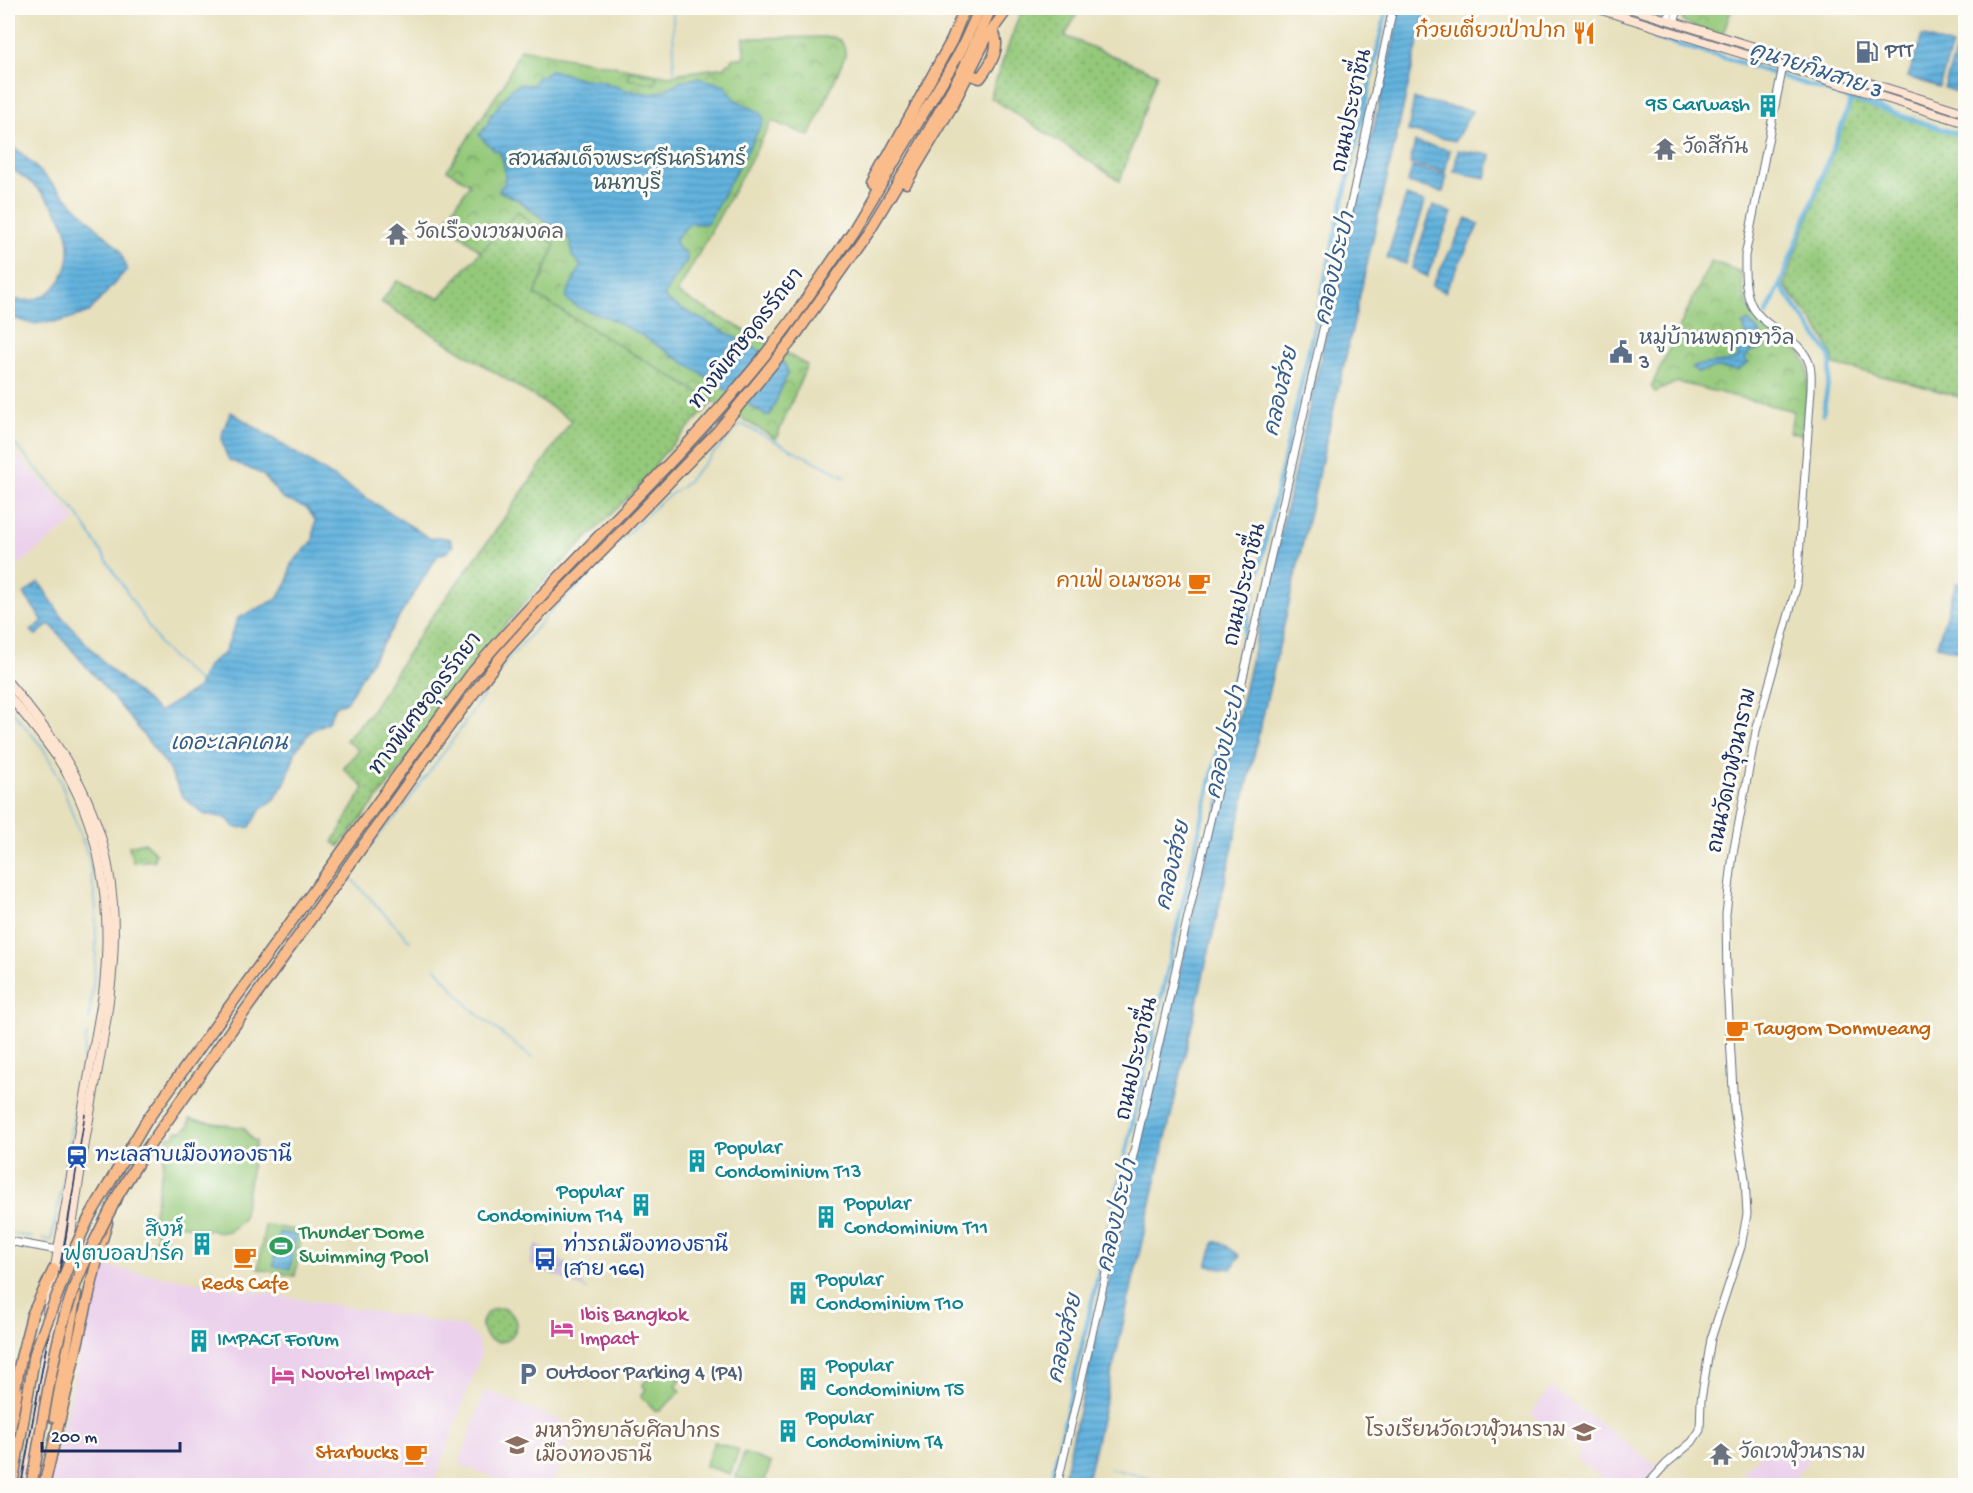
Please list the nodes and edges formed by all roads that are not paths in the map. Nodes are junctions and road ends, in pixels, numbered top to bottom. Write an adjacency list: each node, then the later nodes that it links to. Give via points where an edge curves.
1 (965, 8): 17 (highway, via 952,40 867,195)
2 (980, 8): 17 (highway, ทางพิเศษอุดรรัถยา, via 960,52)
3 (991, 8): 18 (highway, ทางพิเศษอุดรรัถยา, via 963,70 913,158 870,229)
4 (997, 8): 12 (highway)
5 (1008, 8): 12 (highway)
6 (1394, 8): 36 (street, ถนนประชาชื่น)
7 (1595, 8): 11 (main road, via 1651,24)
8 (1629, 8): 11 (main road)
9 (1671, 8): 11 (street)
10 (1679, 8): 11 (street)
11 (1665, 23): 13 (main road); 15 (main road)
12 (990, 34): 14 (highway); 14 (highway, via 996,38 991,64 980,78)
13 (1782, 72): 16 (main road); 37 (street, ถนนวัดเวฬุวนาราม, via 1744,276 1752,306 1804,354 1809,363 1811,389 1797,585 1756,731 1725,914 1734,1108 1747,1214 1741,1247 1711,1339 1700,1430)
14 (968, 74): 18 (highway, via 930,145 864,249)
15 (1965, 113)
16 (1965, 123)
17 (853, 231): 28 (highway, ทางพิเศษอุดรรัถยา, bridge, via 783,331 714,416 511,627 472,673 147,1120 90,1216)
18 (792, 340): 21 (highway, ทางพิเศษอุดรรัถยา, via 718,430 506,651 222,1043)
19 (8, 682): 26 (main road, via 63,752 81,788 98,825 114,903 111,996)
20 (8, 694): 23 (main road, via 57,757 81,805 96,846 108,919 104,994)
21 (118, 1195): 34 (highway, ทางพิเศษอุดรรัถยา, bridge, via 90,1250 63,1320); 35 (highway, bridge, via 100,1243)
22 (8, 1241): 23 (street)
23 (57, 1250): 25 (main road)
24 (90, 1261): 27 (highway, via 80,1281)
25 (54, 1269): 29 (highway, via 32,1315); 32 (main road)
26 (63, 1288): 27 (highway); 33 (main road)
27 (68, 1333): 35 (highway)
28 (35, 1353): 30 (highway, bridge); 31 (highway, ทางพิเศษอุดรรัถยา, bridge)
29 (8, 1425)
30 (8, 1466)
31 (12, 1485)
32 (17, 1485)
33 (25, 1485)
34 (31, 1485)
35 (42, 1485)
36 (1057, 1485)
37 (1646, 1485)

